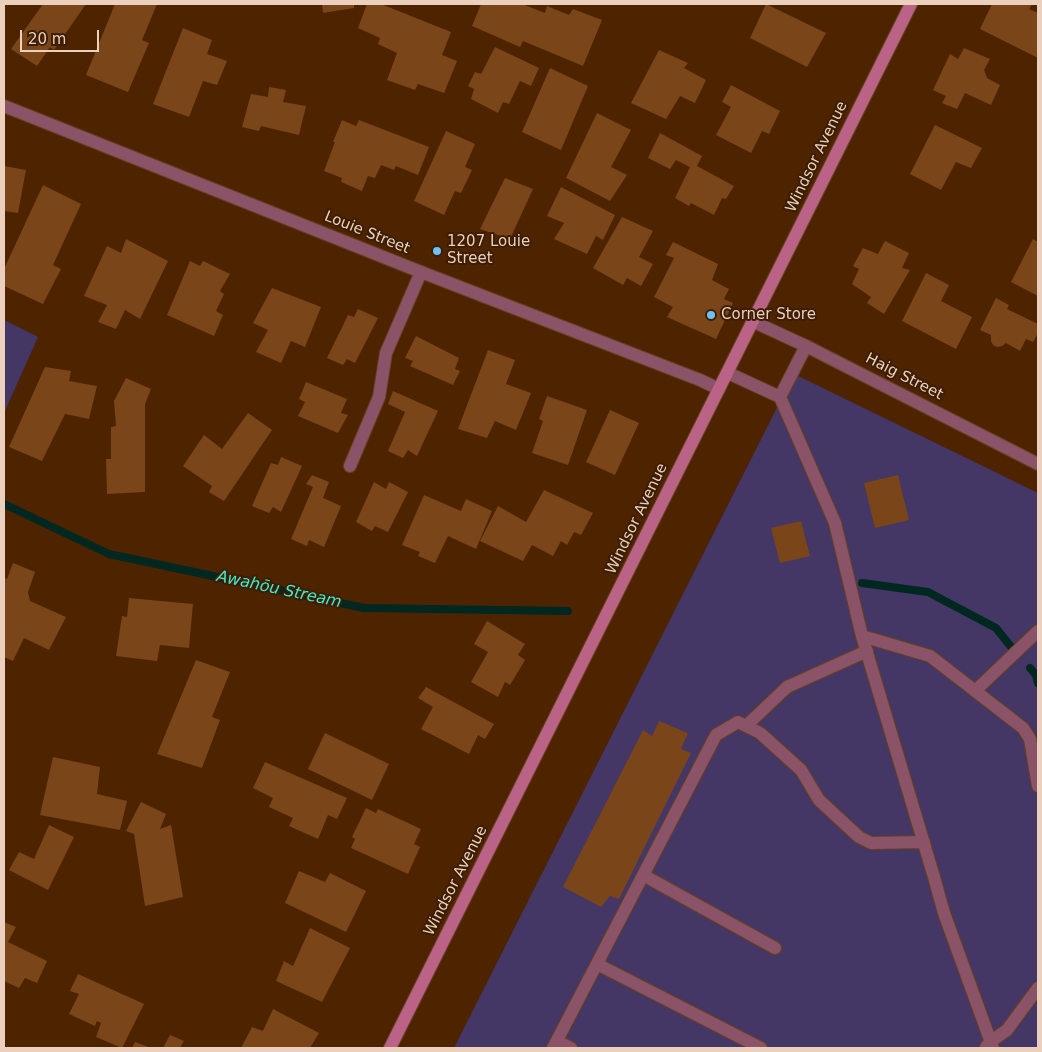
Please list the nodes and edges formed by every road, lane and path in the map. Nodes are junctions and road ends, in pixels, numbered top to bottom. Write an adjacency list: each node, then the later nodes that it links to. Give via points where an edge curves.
1 (911, 4): 4 (main road, Windsor Avenue)
2 (4, 106): 3 (street, Louie Street)
3 (422, 272): 7 (street, Louie Street); 10 (street, via 386,352 379,397)
4 (754, 322): 5 (street, Haig Street); 6 (main road, Windsor Avenue)
5 (806, 346): 8 (street); 9 (street, Haig Street)
6 (728, 373): 7 (main road, Windsor Avenue); 8 (street)
7 (719, 389): 24 (main road, Windsor Avenue)
8 (780, 397): 12 (street, via 835,523)
9 (1038, 464)
10 (350, 466)
11 (1038, 631): 14 (street)
12 (862, 636): 13 (street); 14 (street, via 930,656)
13 (867, 651): 15 (street, via 787,687); 17 (street)
14 (975, 691): 16 (street, via 1023,728 1030,739)
15 (746, 726): 17 (street, via 760,733 801,770 819,800 859,837 871,843); 18 (street, via 738,722 716,735)
16 (1038, 786)
17 (924, 842): 23 (street)
18 (643, 875): 19 (street); 20 (street)
19 (776, 948)
20 (597, 964): 22 (street); 26 (street)
21 (1038, 988): 23 (street, via 1007,1030)
22 (555, 1044): 25 (street)
23 (989, 1046)
24 (390, 1048)
25 (571, 1048)
26 (761, 1048)

